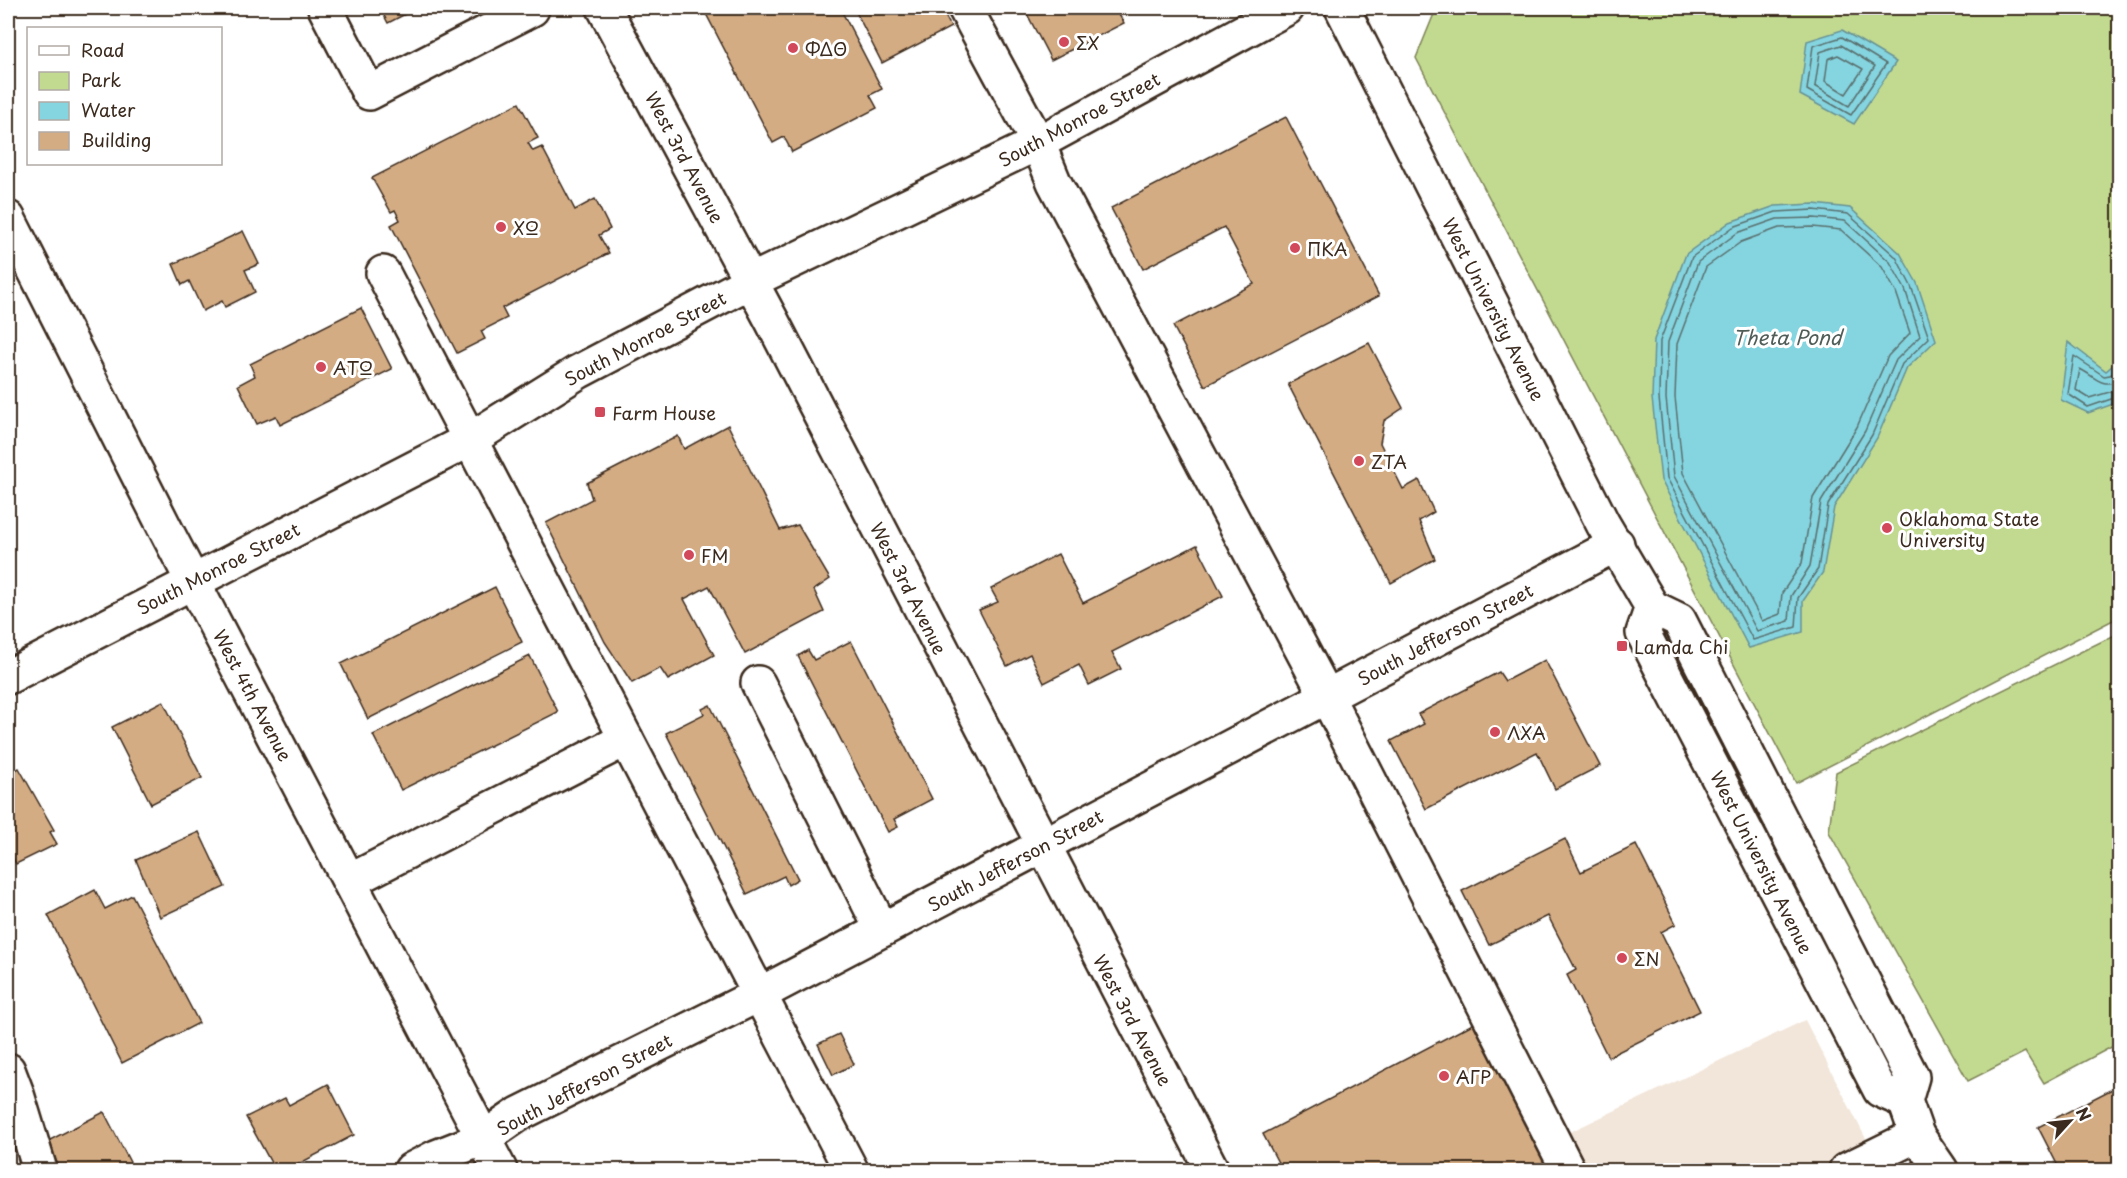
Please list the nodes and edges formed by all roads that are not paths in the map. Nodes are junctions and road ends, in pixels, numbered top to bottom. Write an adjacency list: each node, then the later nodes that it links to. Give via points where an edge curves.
1 (325, 8): 6 (street, via 369,93)
2 (604, 8): 10 (street, West 3rd Avenue)
3 (965, 8): 7 (street)
4 (1287, 8): 7 (street, South Monroe Street)
5 (1342, 8): 12 (street, West University Avenue)
6 (532, 9)
7 (1038, 143): 10 (street, South Monroe Street); 16 (street, via 1054,182)
8 (8, 218): 13 (street, West 4th Avenue)
9 (383, 273): 11 (street)
10 (751, 281): 11 (street, South Monroe Street, via 578,372); 18 (street, West 3rd Avenue)
11 (471, 439): 13 (street, South Monroe Street); 17 (street)
12 (1617, 544): 16 (street, South Jefferson Street); 23 (street, West University Avenue, via 1652,607 1679,620 1912,1077 1905,1101)
13 (194, 580): 14 (street, South Monroe Street); 19 (street, West 4th Avenue)
14 (8, 677)
15 (758, 683): 20 (street)
16 (1327, 697): 18 (street, South Jefferson Street); 30 (street)
17 (626, 739): 19 (street); 21 (street)
18 (1042, 846): 20 (street, South Jefferson Street); 29 (street, West 3rd Avenue)
19 (350, 880): 24 (street, West 4th Avenue)
20 (882, 930): 21 (street, South Jefferson Street)
21 (758, 995): 24 (street, South Jefferson Street, via 519,1114); 28 (street)
22 (8, 1070): 25 (street)
23 (1917, 1135): 31 (street); 32 (street, West University Avenue)
24 (484, 1138): 26 (street, South Jefferson Street); 27 (street, West 4th Avenue)
25 (40, 1170)
26 (411, 1170)
27 (500, 1170)
28 (851, 1170)
29 (1212, 1170)
30 (1568, 1170)
31 (1846, 1170)
32 (1941, 1170)

